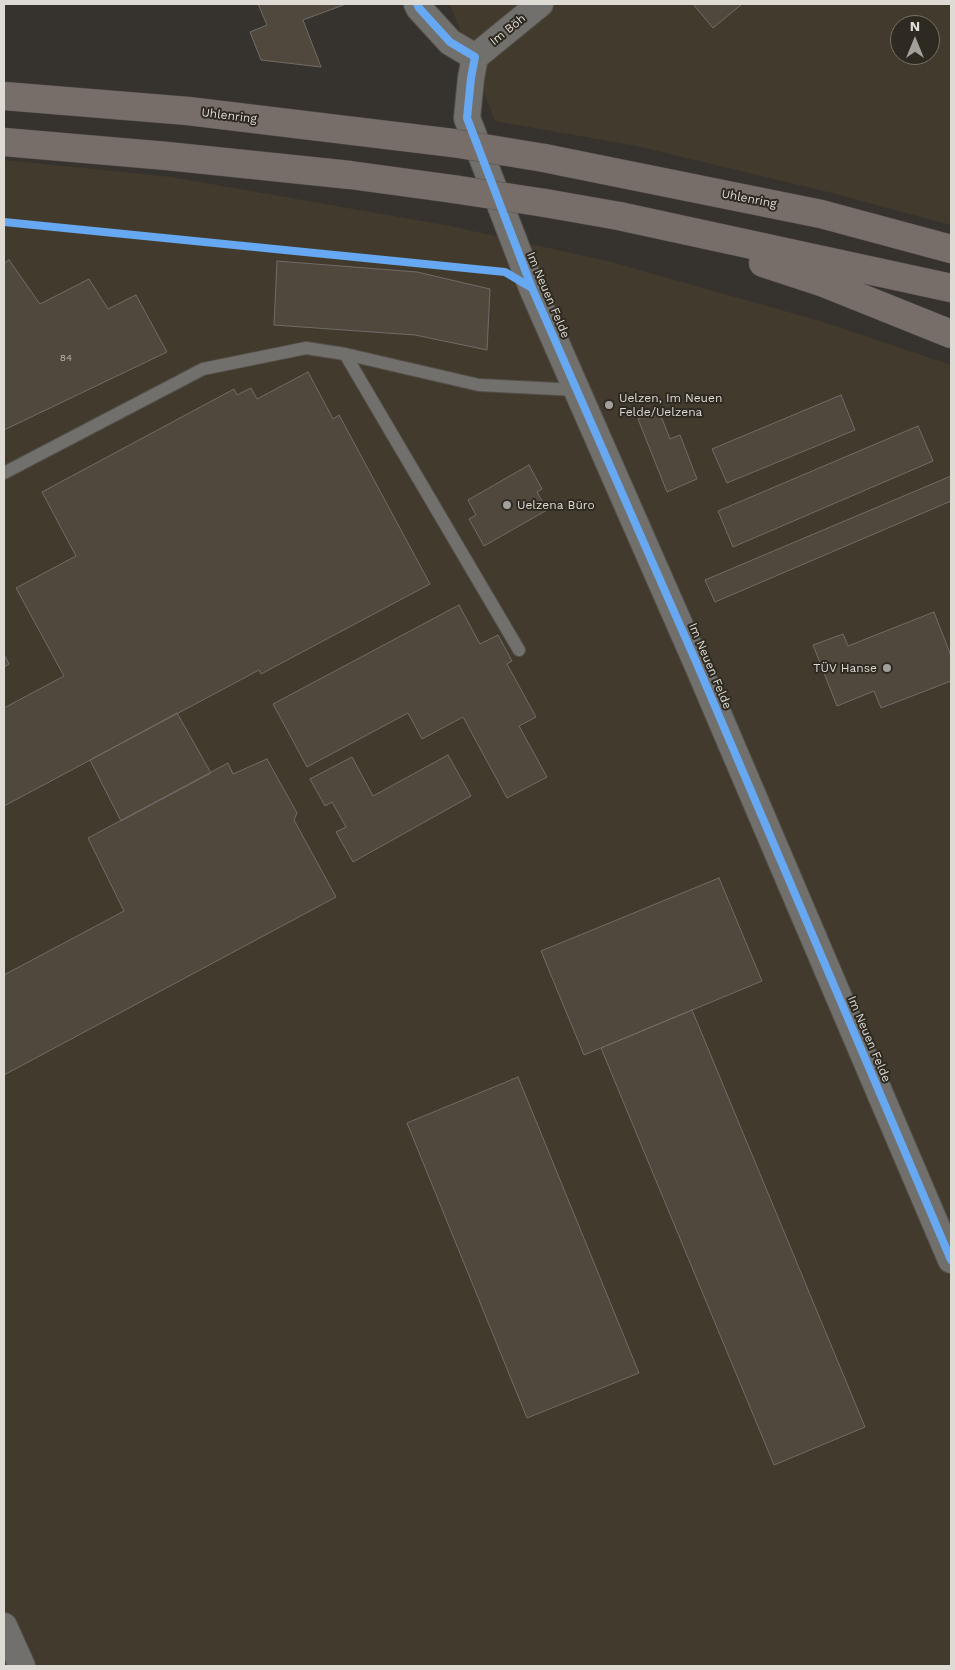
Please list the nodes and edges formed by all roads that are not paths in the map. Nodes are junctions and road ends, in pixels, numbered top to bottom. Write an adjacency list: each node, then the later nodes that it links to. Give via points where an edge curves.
1 (417, 4): 3 (street)
2 (540, 4): 3 (street, Im Böh)
3 (473, 68): 11 (street, Im Neuen Felde, via 467,118 532,288)
4 (4, 96): 7 (highway, Uhlenring, bridge, via 188,111 453,143 544,158 821,214)
5 (4, 142): 6 (highway, bridge, via 350,175)
6 (619, 216): 8 (highway); 9 (highway, via 824,283)
7 (951, 249)
8 (951, 288)
9 (951, 334)
10 (345, 354): 11 (lane, via 479,385); 12 (lane, via 306,348 203,369); 13 (lane)
11 (577, 390): 14 (street, Im Neuen Felde, via 698,664)
12 (4, 473)
13 (519, 650)
14 (951, 1260)
15 (4, 1626): 16 (street)
16 (22, 1666)

